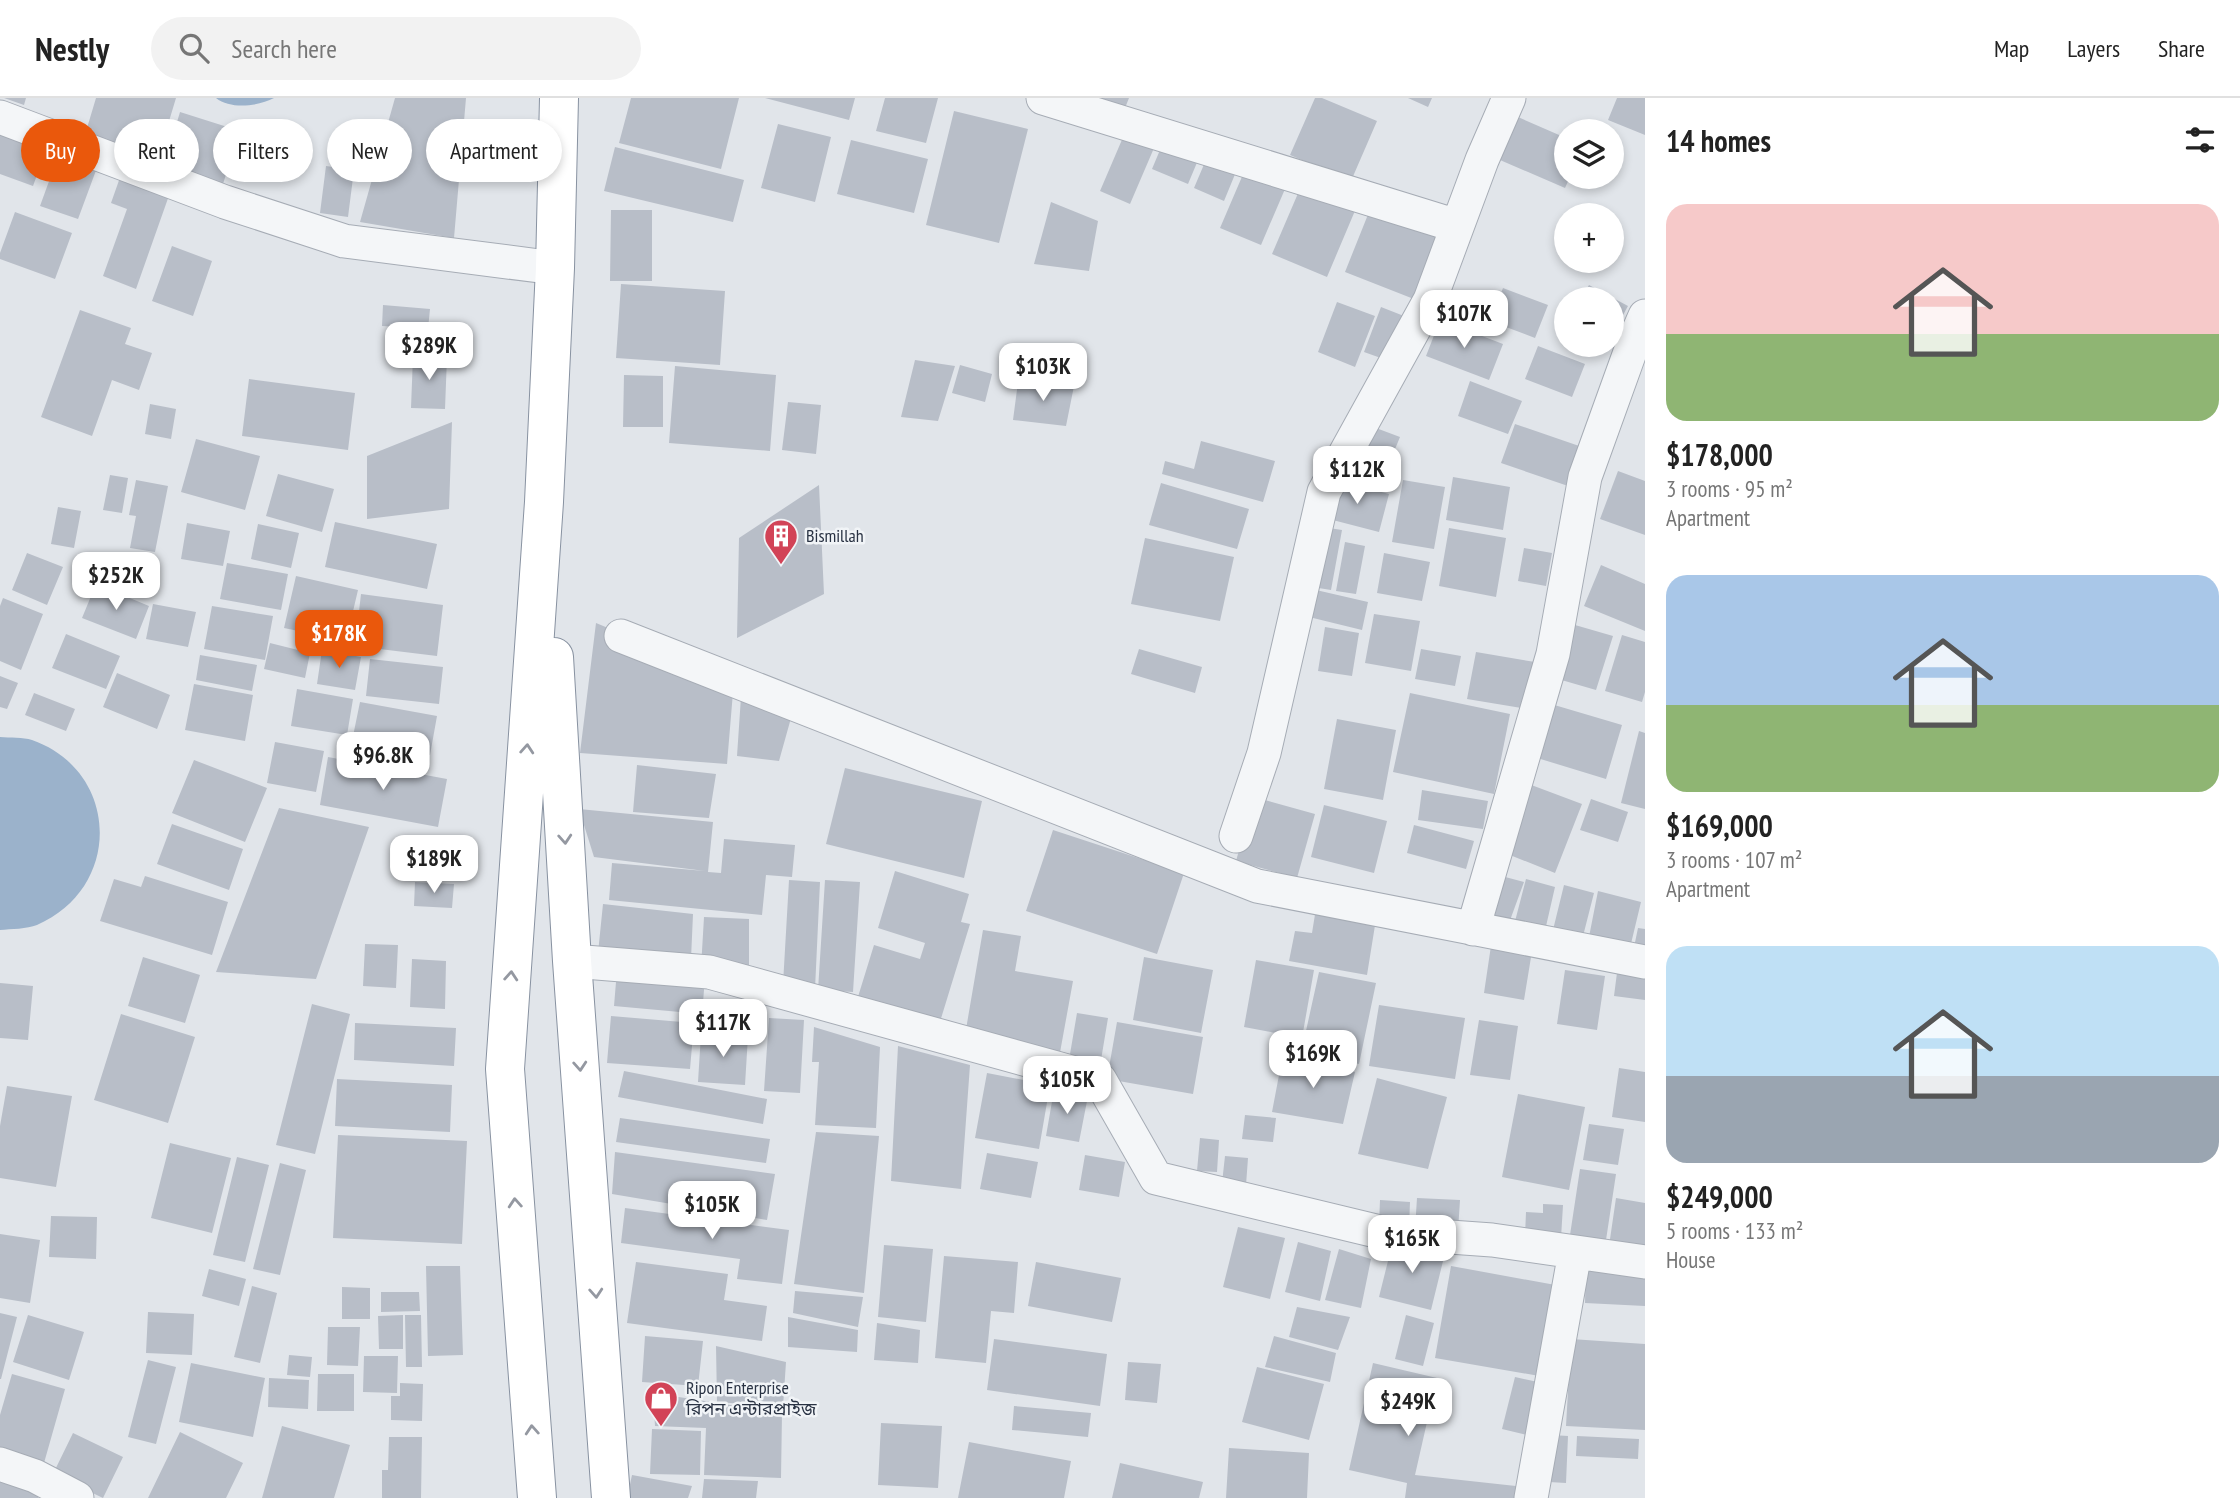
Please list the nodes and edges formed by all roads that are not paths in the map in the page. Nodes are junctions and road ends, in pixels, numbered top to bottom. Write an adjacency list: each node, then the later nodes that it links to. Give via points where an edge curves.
1 (559, 98): 6 (highway)
2 (1043, 98): 5 (street)
3 (1509, 98): 5 (street)
4 (0, 117): 6 (street, via 225,202 344,241)
5 (1457, 226): 10 (street, via 1430,300 1324,492 1264,753)
6 (555, 268): 8 (highway)
7 (1645, 316): 11 (street, via 1585,477 1553,654)
8 (544, 502): 12 (highway, one-way to 12); 18 (highway, one-way to 8, via 505,1069)
9 (621, 636): 11 (street, via 1257,886)
10 (1236, 836)
11 (1473, 929): 13 (street)
12 (572, 961): 14 (street, via 709,972 1100,1080 1156,1178 1380,1232); 19 (highway, one-way to 19)
13 (1645, 962)
14 (1575, 1252): 15 (street); 20 (street)
15 (1645, 1262)
16 (0, 1464): 17 (street)
17 (77, 1498)
18 (537, 1498)
19 (611, 1498)
20 (1531, 1498)

